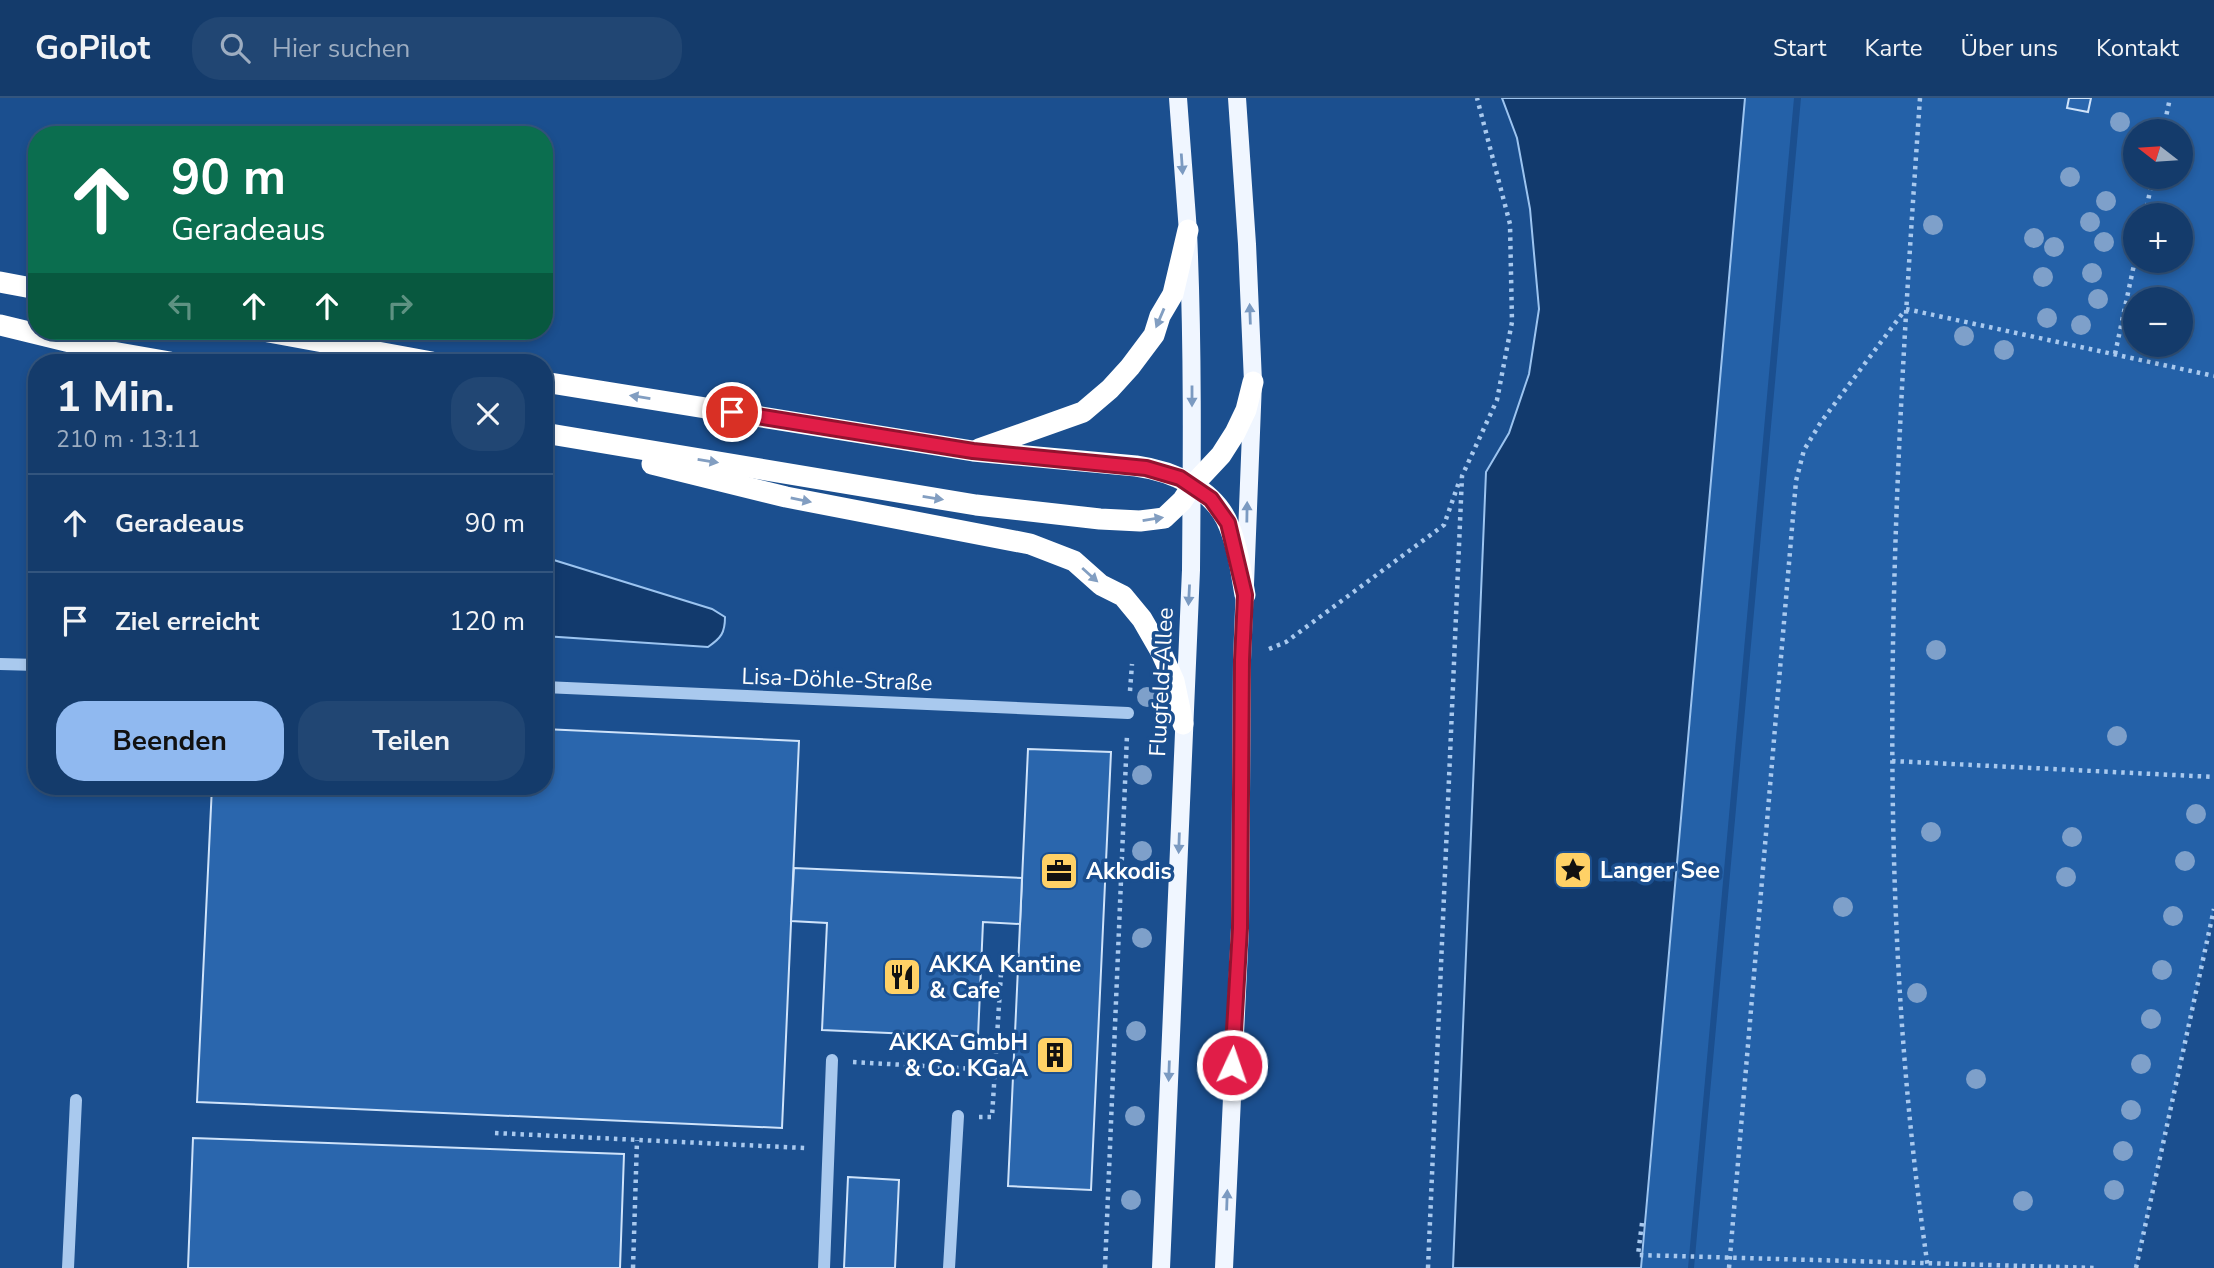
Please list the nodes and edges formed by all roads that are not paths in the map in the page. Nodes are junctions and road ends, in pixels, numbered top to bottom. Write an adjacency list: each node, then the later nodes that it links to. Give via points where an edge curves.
1 (1178, 98): 3 (main road, Flugfeld-Allee, one-way to 3)
2 (1237, 98): 12 (main road, one-way to 2)
3 (1188, 230): 16 (highway, one-way to 16, via 1173,294 1154,335 1110,389 1083,412); 17 (main road, Flugfeld-Allee, one-way to 17)
4 (0, 282): 5 (highway)
5 (28, 287)
6 (0, 325): 7 (highway)
7 (28, 332)
8 (62, 340): 10 (highway)
9 (312, 340): 11 (highway)
10 (124, 354)
11 (388, 354)
12 (1253, 382): 17 (highway, via 1235,433); 18 (main road, one-way to 12)
13 (553, 383): 16 (highway, one-way to 13)
14 (553, 436): 17 (highway, one-way to 17, via 976,505 1100,519 1164,518)
15 (553, 437): 23 (highway, one-way to 23, via 786,497 1030,544 1074,561 1101,585 1123,596 1142,619 1174,681)
16 (973, 451): 17 (highway, via 1146,468)
17 (1192, 486): 18 (highway, via 1211,499 1228,523); 23 (main road, Flugfeld-Allee, one-way to 23)
18 (1245, 595): 31 (main road, one-way to 18, via 1240,928)
19 (0, 664): 20 (lane)
20 (28, 665)
21 (553, 687): 22 (lane, Lisa-Döhle-Straße)
22 (1128, 713)
23 (1182, 724): 30 (main road, Flugfeld-Allee, one-way to 30)
24 (832, 1060): 28 (lane)
25 (76, 1100): 27 (lane)
26 (958, 1115): 29 (lane)
27 (68, 1268)
28 (824, 1268)
29 (949, 1268)
30 (1161, 1268)
31 (1224, 1268)

